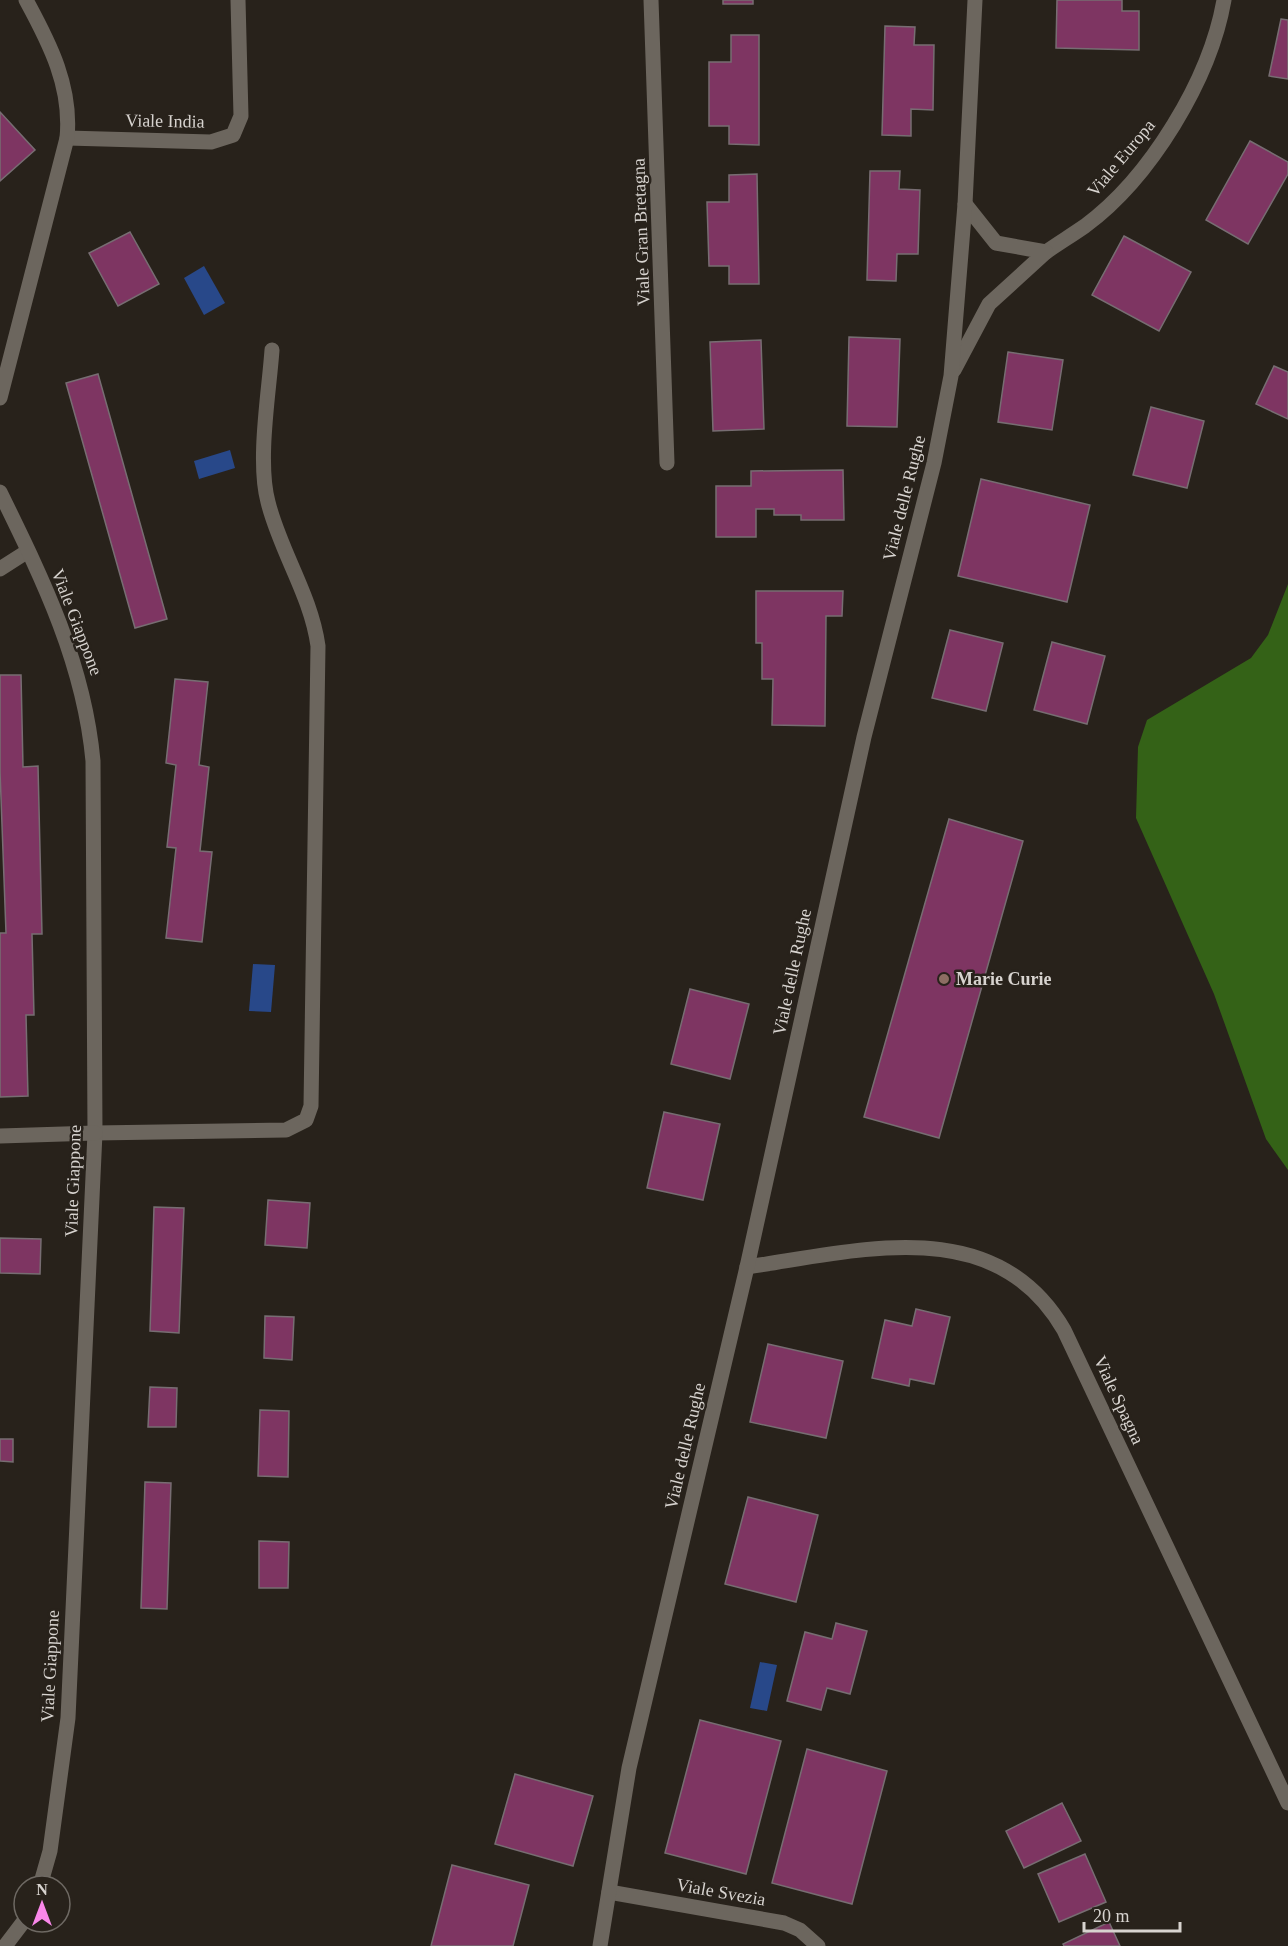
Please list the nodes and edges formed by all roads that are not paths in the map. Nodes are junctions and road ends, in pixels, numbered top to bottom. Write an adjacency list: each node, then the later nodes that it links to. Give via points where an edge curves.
1 (26, 0): 6 (street, via 62,76)
2 (238, 0): 6 (street, Viale India, via 241,116 233,135 211,142)
3 (651, 0): 12 (street, Viale Gran Bretagna)
4 (975, 0): 7 (street, Viale delle Rughe)
5 (1224, 0): 8 (street, Viale Europa, via 1204,66 1168,138 1110,204)
6 (66, 138): 11 (street)
7 (966, 204): 8 (street, via 996,243); 10 (street, Viale delle Rughe)
8 (1046, 252): 10 (street, Viale Europa, via 989,304)
9 (272, 350): 16 (street, via 266,494 314,622 318,646 311,1106 306,1120 286,1130)
10 (951, 376): 18 (street, Viale delle Rughe, via 934,463 864,737)
11 (0, 398)
12 (667, 463)
13 (0, 492): 14 (street, Viale Giappone)
14 (28, 551): 15 (street); 16 (street, Viale Giappone, via 75,662 91,735)
15 (0, 569)
16 (95, 1133): 17 (street); 20 (street, Viale Giappone, via 68,1718)
17 (0, 1136)
18 (747, 1267): 19 (street, Viale Spagna, via 880,1248 932,1248 993,1262 1039,1295 1064,1330); 21 (street, Viale delle Rughe, via 629,1768)
19 (1288, 1803)
20 (43, 1874)
21 (609, 1892): 24 (street, Viale delle Rughe); 25 (street, Viale Svezia, via 784,1923 800,1930)
22 (14, 1934): 23 (street)
23 (4, 1946)
24 (600, 1946)
25 (818, 1946)

